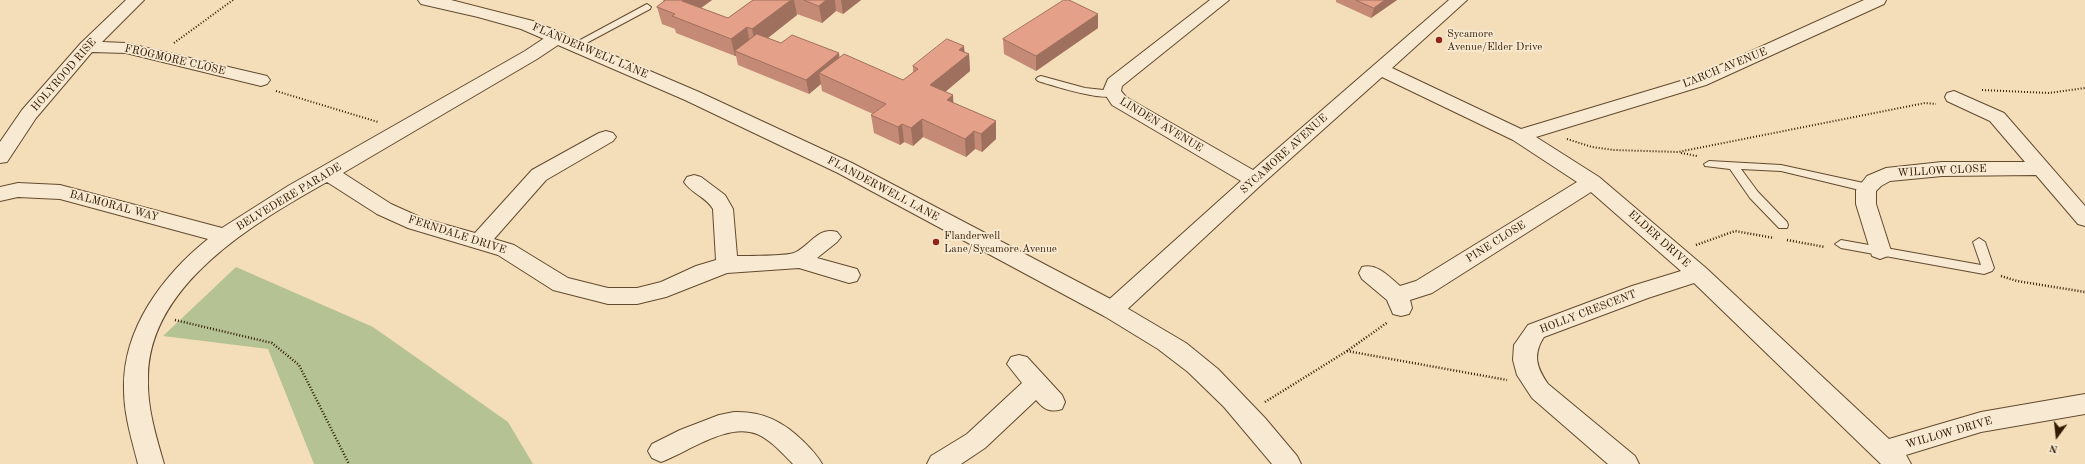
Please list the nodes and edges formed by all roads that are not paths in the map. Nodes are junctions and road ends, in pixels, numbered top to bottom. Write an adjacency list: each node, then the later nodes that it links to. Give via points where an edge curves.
1 (136, 0): 9 (street, HOLYROOD RISE)
2 (427, 0): 7 (street, FLANDERWELL LANE, via 504,18)
3 (1221, 0): 13 (street, LINDEN AVENUE, via 1114,83 1111,88)
4 (1457, 0): 10 (street, SYCAMORE AVENUE)
5 (1878, 0): 15 (street, LARCH AVENUE, via 1700,81)
6 (647, 7): 8 (lane)
7 (558, 37): 8 (street, FLANDERWELL LANE); 21 (street, BELVEDERE PARADE)
8 (576, 45): 40 (street, FLANDERWELL LANE, via 845,168)
9 (88, 47): 12 (street, FROGMORE CLOSE, via 126,48); 17 (street, HOLYROOD RISE, via 41,98)
10 (1380, 69): 15 (street, ELDER DRIVE); 22 (street, SYCAMORE AVENUE)
11 (1041, 79): 13 (lane, via 1085,91)
12 (261, 80)
13 (1113, 94): 22 (street, LINDEN AVENUE, via 1119,101)
14 (1954, 97): 20 (street, via 1997,118)
15 (1529, 133): 24 (street, ELDER DRIVE)
16 (606, 137): 31 (street, via 539,175)
17 (1, 153)
18 (1709, 164): 19 (lane)
19 (1733, 165): 25 (lane, via 1782,168); 28 (lane, via 1754,195)
20 (2040, 168): 25 (street, WILLOW CLOSE, via 1942,169 1886,175); 27 (street)
21 (328, 173): 29 (street, BELVEDERE PARADE, via 243,223); 31 (street, FERNDALE DRIVE, via 384,209 415,223)
22 (1254, 180): 40 (street, SYCAMORE AVENUE)
23 (694, 182): 36 (street, via 718,200 723,209)
24 (1592, 182): 37 (street, PINE CLOSE, via 1399,302); 38 (street, ELDER DRIVE)
25 (1868, 188): 34 (street, via 1866,204)
26 (0, 194): 29 (street, BALMORAL WAY, via 18,190 60,192)
27 (2085, 219)
28 (1783, 225)
29 (226, 236): 47 (street, BELVEDERE PARADE, via 200,257 174,284 152,315 140,346 135,372 135,400)
30 (830, 237): 35 (street)
31 (479, 242): 36 (street, FERNDALE DRIVE, via 516,254 561,284 608,296 637,296 666,289)
32 (1979, 242): 34 (lane, via 1988,268 1984,270)
33 (1841, 244): 34 (lane)
34 (1880, 251)
35 (799, 260): 36 (street, FERNDALE DRIVE); 39 (street, FERNDALE DRIVE)
36 (727, 265)
37 (1370, 273)
38 (1698, 274): 46 (street, ELDER DRIVE); 51 (street, HOLLY CRESCENT, via 1640,292 1536,331 1526,345 1524,360 1529,375 1540,392)
39 (849, 275)
40 (1112, 310): 50 (street, FLANDERWELL LANE, via 1196,364 1246,414)
41 (1019, 364): 42 (street)
42 (1036, 384): 43 (street); 49 (street, via 976,441)
43 (1053, 402)
44 (2085, 404): 46 (street, WILLOW DRIVE, via 1981,422)
45 (661, 451): 48 (street, via 727,422 745,421 760,424 777,433)
46 (1891, 458)
47 (152, 464)
48 (809, 464)
49 (940, 464)
50 (1288, 464)
51 (1626, 464)

